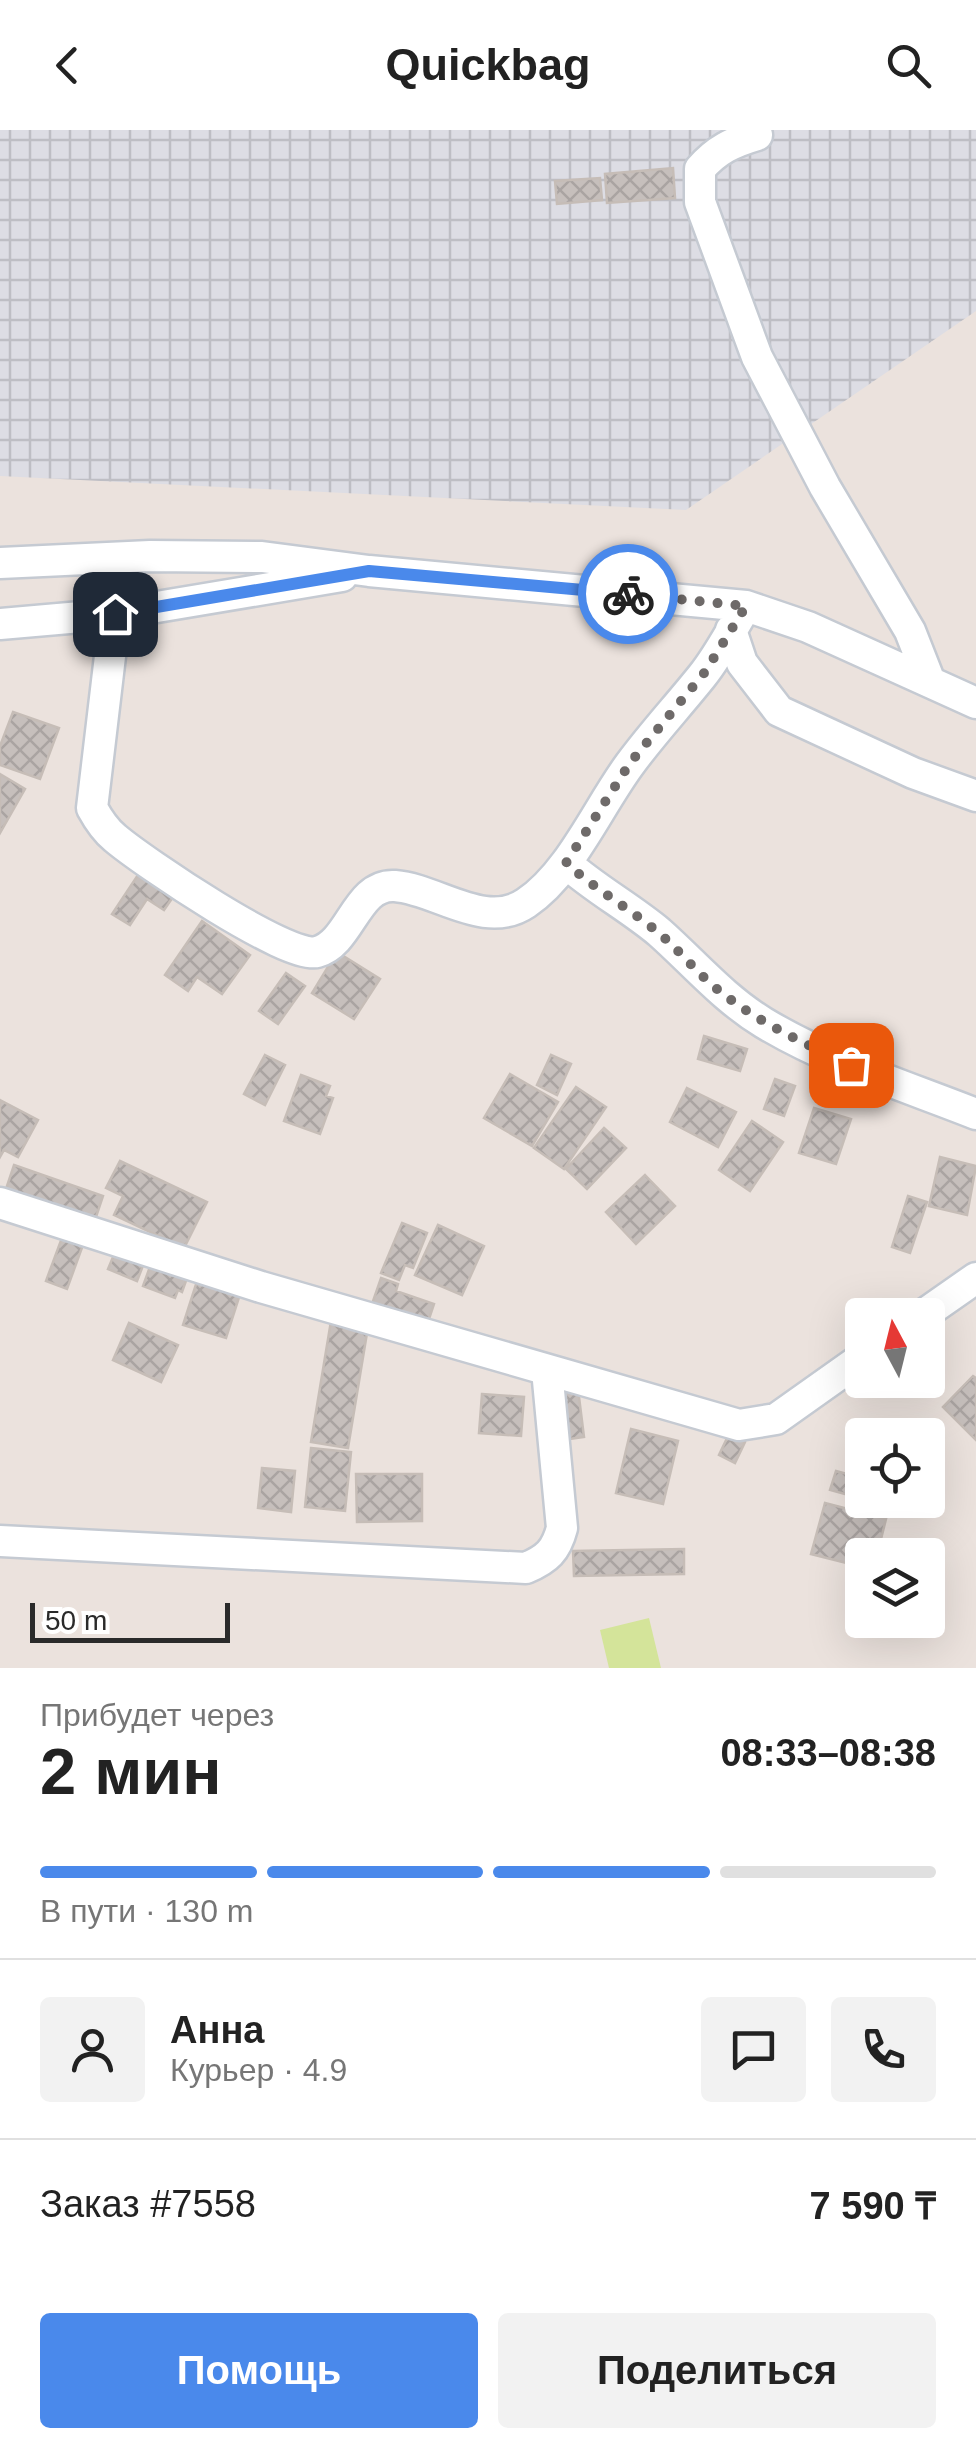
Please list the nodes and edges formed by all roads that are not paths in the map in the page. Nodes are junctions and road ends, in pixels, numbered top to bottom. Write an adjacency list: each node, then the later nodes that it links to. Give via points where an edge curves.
1 (757, 135): 7 (street, via 711,156 700,169 700,202 757,358 910,631)
2 (0, 563): 3 (street, via 262,557)
3 (369, 571): 4 (street); 5 (street)
4 (115, 614): 6 (street); 10 (street, via 92,808 112,836 171,880 271,938 317,952 370,895 387,886 478,911 518,908)
5 (739, 618): 7 (street, via 808,626); 9 (street, via 742,663 779,711); 10 (street, via 705,672 630,763)
6 (0, 624)
7 (930, 682): 8 (street)
8 (976, 703)
9 (976, 796)
10 (566, 863): 11 (street, via 767,1025)
11 (976, 1114)
12 (0, 1203): 15 (street)
13 (976, 1278): 14 (street)
14 (945, 1300)
15 (547, 1370): 16 (street, via 739,1426 776,1419); 17 (street, via 562,1528 551,1554 526,1568)
16 (845, 1370)
17 (0, 1541)

